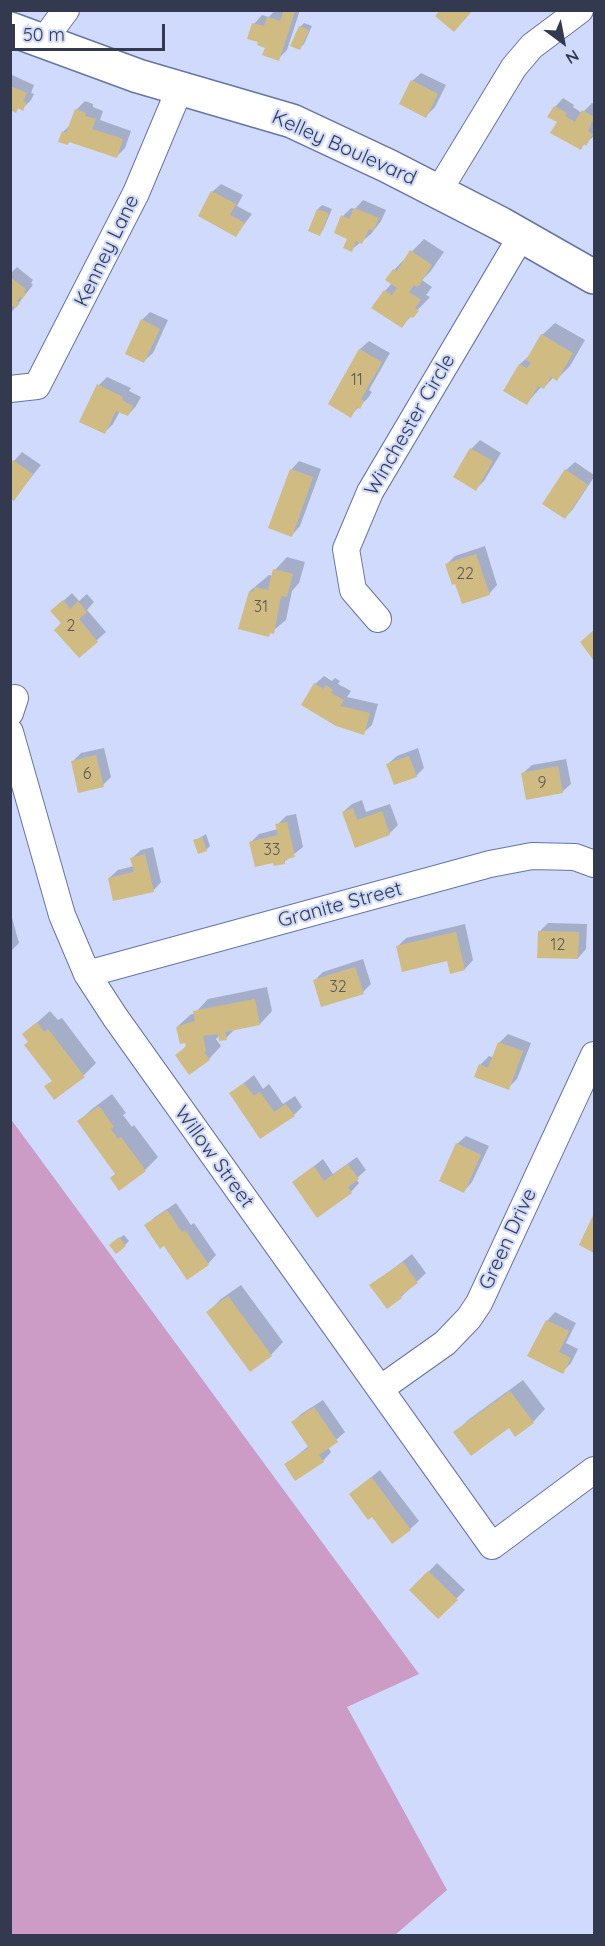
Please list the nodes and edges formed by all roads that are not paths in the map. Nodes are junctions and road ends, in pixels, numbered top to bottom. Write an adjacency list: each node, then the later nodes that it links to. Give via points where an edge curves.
1 (66, 10): 4 (street)
2 (580, 10): 6 (street, via 532,46 514,67)
3 (10, 29): 4 (main road, Kelley Boulevard)
4 (44, 41): 5 (main road, Kelley Boulevard)
5 (180, 88): 6 (main road, Kelley Boulevard, via 292,121); 9 (street, Kenney Lane, via 136,193 37,386)
6 (438, 192): 7 (main road, Kelley Boulevard)
7 (522, 235): 8 (main road, Kelley Boulevard); 10 (street, Winchester Circle, via 370,492 346,549 353,590)
8 (594, 277)
9 (10, 388)
10 (378, 620)
11 (10, 732): 13 (street, Willow Street, via 62,915)
12 (594, 864): 13 (street, Granite Street, via 575,857 532,856 490,864)
13 (87, 975): 15 (street, Willow Street)
14 (594, 1055): 15 (street, Green Drive, via 479,1303 445,1343)
15 (380, 1389): 16 (street, Willow Street, via 492,1546)
16 (594, 1470)

